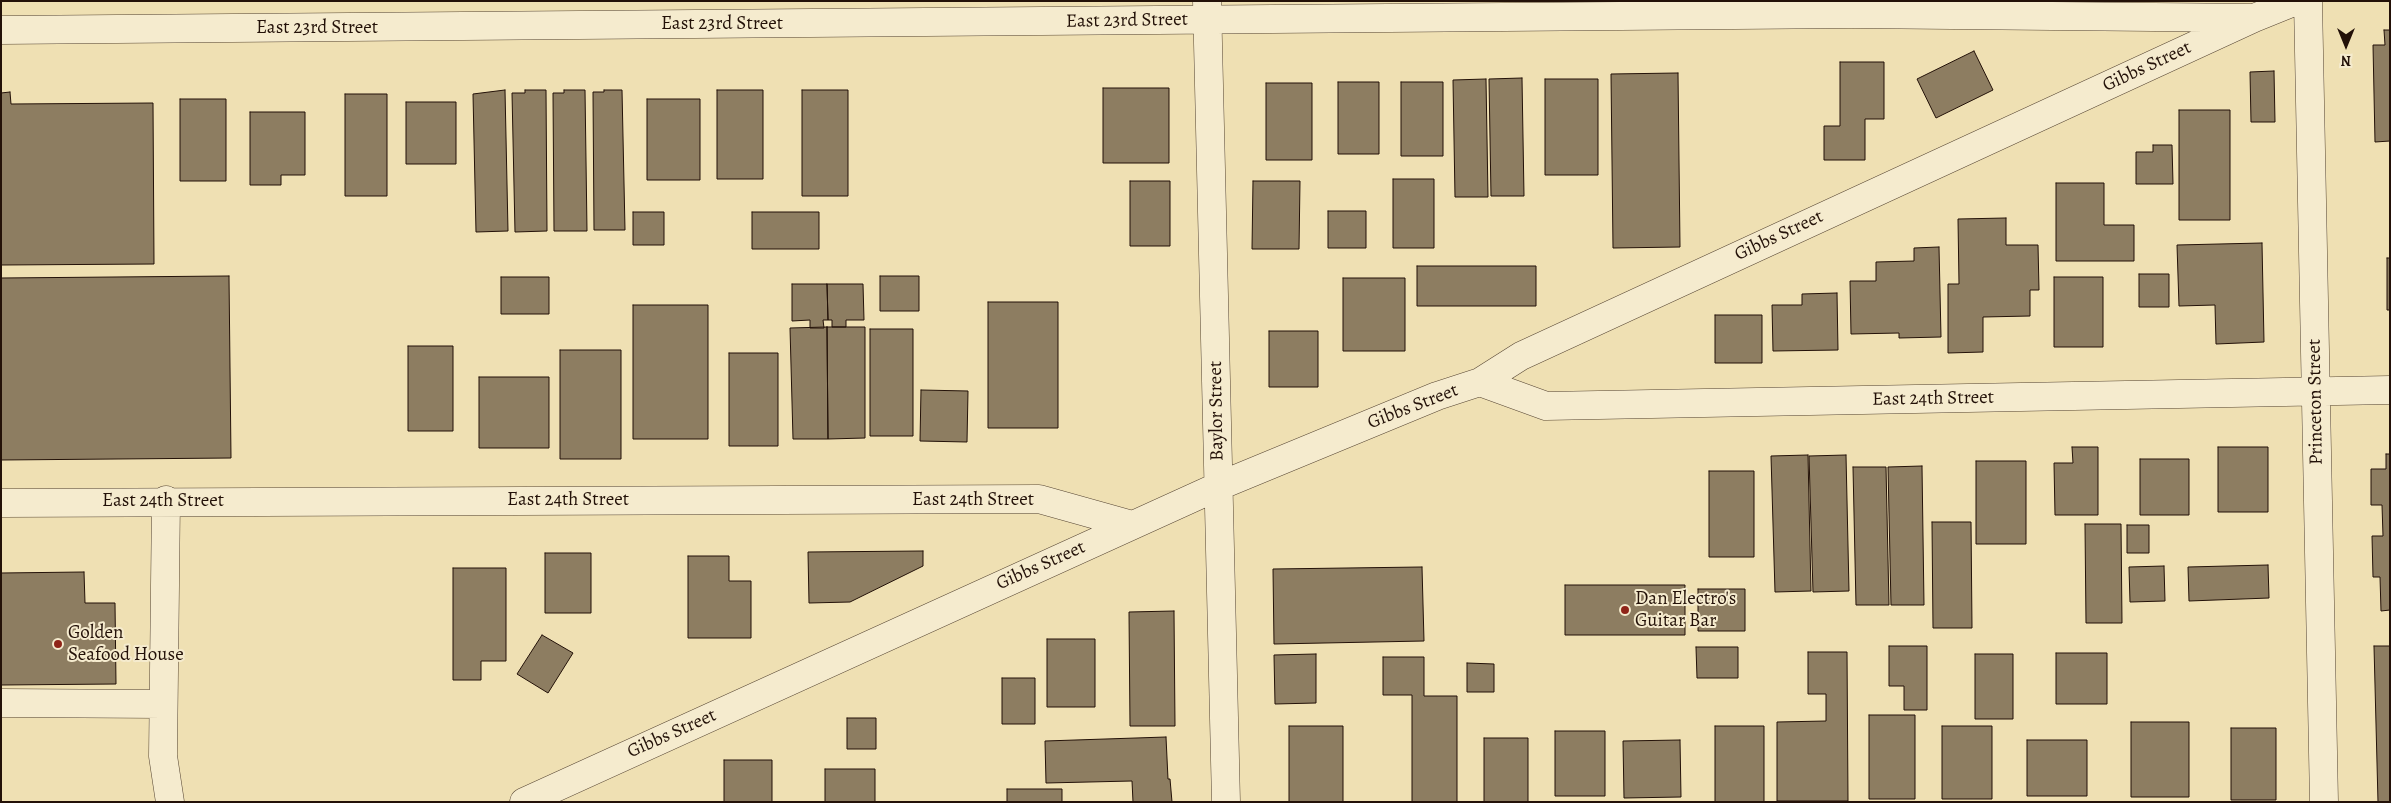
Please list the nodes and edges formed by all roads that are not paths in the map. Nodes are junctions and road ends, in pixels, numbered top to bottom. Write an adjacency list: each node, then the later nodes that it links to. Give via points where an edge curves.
1 (2296, 1): 6 (street, Gibbs Street)
2 (2308, 1): 10 (street, Princeton Street)
3 (1850, 8): 4 (street, East 23rd Street); 6 (street, East 23rd Street)
4 (1207, 11): 5 (street, East 23rd Street); 11 (street, Baylor Street)
5 (994, 12): 7 (street, East 23rd Street)
6 (2254, 18): 8 (street, Gibbs Street, via 1521,356)
7 (1, 30)
8 (1480, 382): 10 (street, East 24th Street, via 1546,406); 11 (street, Gibbs Street)
9 (2390, 390): 10 (street, East 24th Street)
10 (2316, 392): 20 (street, Princeton Street)
11 (1218, 486): 14 (street, Gibbs Street); 19 (street, Baylor Street)
12 (166, 500): 13 (street, East 24th Street); 14 (street, East 24th Street, via 1039,499); 16 (street)
13 (1, 502)
14 (1132, 525): 18 (street, Gibbs Street)
15 (1, 703): 16 (street)
16 (163, 704): 17 (street, via 163,756)
17 (170, 802)
18 (524, 802)
19 (1226, 802)
20 (2324, 802)

